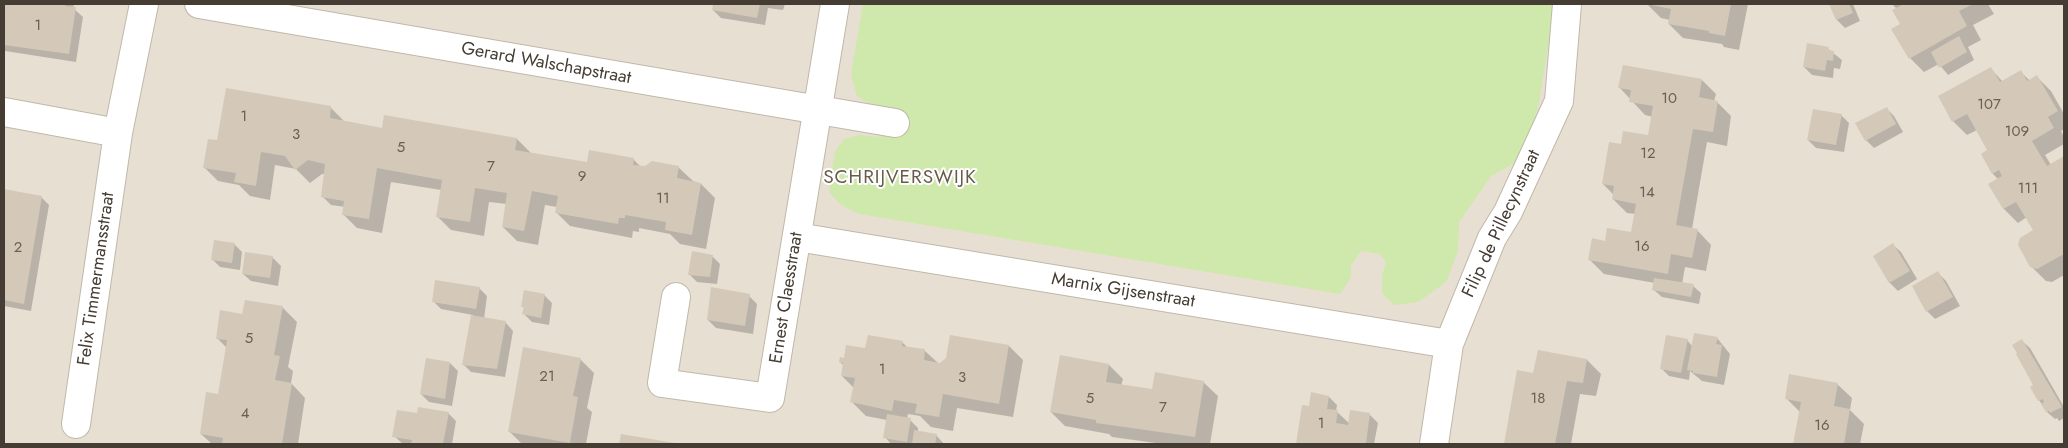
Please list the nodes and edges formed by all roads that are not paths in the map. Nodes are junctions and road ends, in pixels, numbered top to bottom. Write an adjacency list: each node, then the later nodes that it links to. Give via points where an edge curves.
1 (144, 4): 8 (street, Felix Timmermansstraat)
2 (199, 4): 5 (street, Gerard Walschapstraat)
3 (835, 4): 5 (street, Ernest Claesstraat)
4 (1567, 4): 11 (street, Filip de Pillecynstraat, via 1559,101 1508,212 1492,238)
5 (817, 110): 7 (street, Gerard Walschapstraat); 9 (street, Ernest Claesstraat)
6 (4, 112): 8 (street)
7 (895, 123)
8 (118, 134): 12 (street, Felix Timmermansstraat)
9 (797, 237): 10 (street, Ernest Claesstraat, via 770,398 662,383); 11 (street, Marnix Gijsenstraat)
10 (676, 297)
11 (1449, 344): 13 (street, Filip de Pillecynstraat)
12 (76, 424)
13 (1434, 444)

